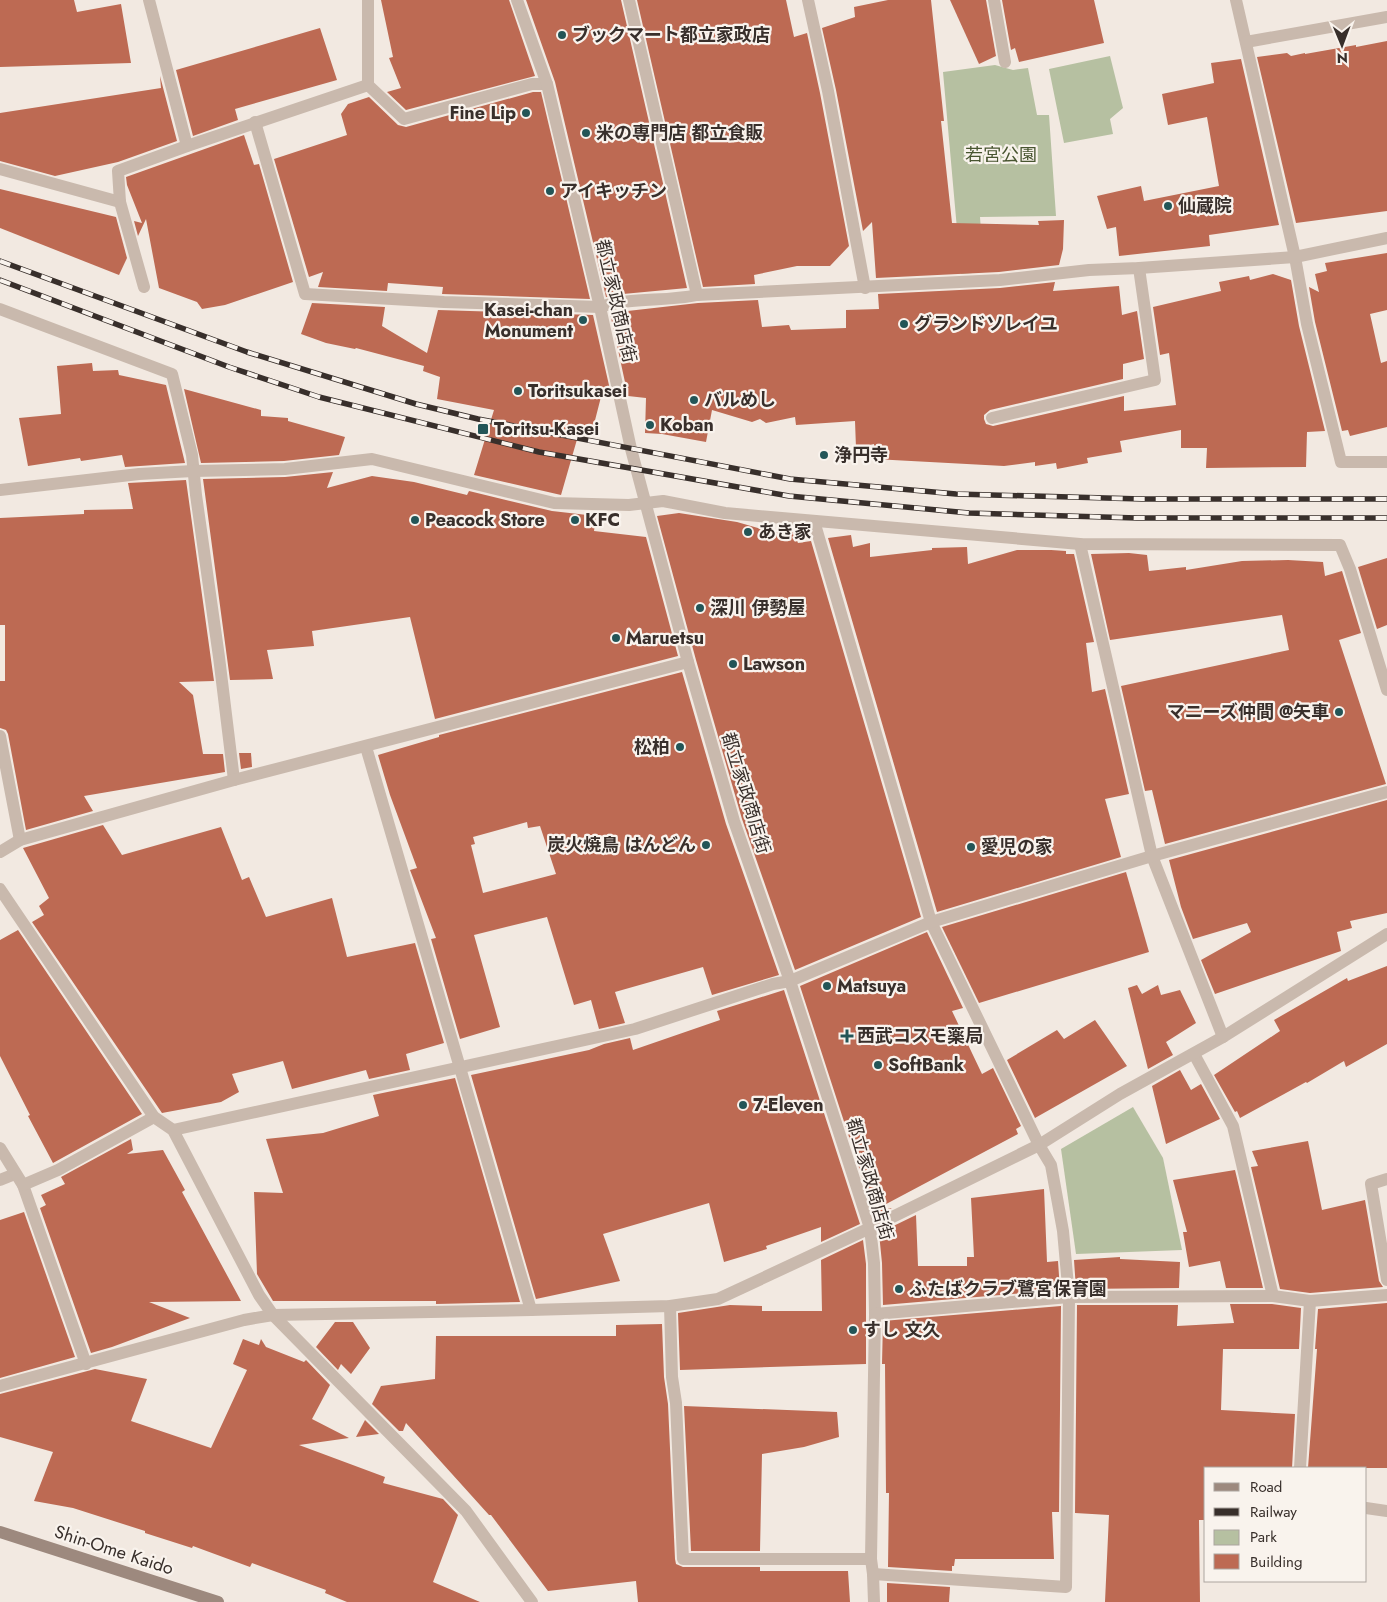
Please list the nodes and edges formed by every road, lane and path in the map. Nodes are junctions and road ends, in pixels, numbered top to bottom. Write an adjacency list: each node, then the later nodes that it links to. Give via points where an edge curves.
1 (149, 0): 14 (street)
2 (368, 0): 12 (street)
3 (517, 0): 11 (street, 都立家政商店街)
4 (629, 0): 22 (street)
5 (808, 0): 21 (street)
6 (994, 0): 10 (street)
7 (1236, 0): 9 (street)
8 (1387, 17): 9 (street)
9 (1246, 42): 18 (street)
10 (1005, 62)
11 (547, 84): 12 (street, via 532,84 404,119); 23 (street, 都立家政商店街)
12 (368, 85): 13 (street)
13 (255, 122): 14 (street); 23 (street, via 305,294)
14 (187, 146): 16 (street, via 118,171)
15 (0, 169): 16 (street)
16 (120, 202): 20 (street)
17 (1387, 238): 18 (street)
18 (1295, 257): 19 (street); 26 (street, via 1307,324 1341,462)
19 (1140, 268): 21 (street); 25 (street, via 1154,380)
20 (144, 287)
21 (865, 288): 22 (street)
22 (697, 295): 23 (street)
23 (600, 307): 29 (street, 都立家政商店街)
24 (0, 309): 27 (street, via 172,374)
25 (992, 418)
26 (1387, 462)
27 (194, 470): 28 (street); 29 (street, via 285,469 372,459 550,502); 36 (street)
28 (0, 490)
29 (646, 503): 30 (street, via 663,501 725,513); 32 (street, 都立家政商店街)
30 (814, 521): 31 (street); 42 (street)
31 (1080, 544): 33 (street, via 1340,545); 40 (street)
32 (688, 662): 35 (street); 44 (street, 都立家政商店街, via 734,821)
33 (1387, 690)
34 (0, 736): 38 (street)
35 (366, 746): 36 (street); 47 (street)
36 (234, 780): 38 (street)
37 (1387, 792): 40 (street)
38 (20, 840): 39 (street)
39 (0, 852)
40 (1152, 856): 42 (street); 45 (street)
41 (0, 889): 48 (street)
42 (931, 922): 44 (street); 50 (street)
43 (1387, 934): 45 (street)
44 (790, 981): 47 (street, via 635,1028); 56 (street, 都立家政商店街)
45 (1223, 1037): 46 (street)
46 (1194, 1054): 50 (street, via 1120,1094); 59 (street, via 1233,1126)
47 (460, 1067): 49 (street); 63 (street)
48 (154, 1117): 49 (street); 55 (street, via 58,1170)
49 (172, 1130): 65 (street, via 259,1296)
50 (1039, 1145): 56 (street); 60 (street, via 1051,1165 1063,1231)
51 (0, 1148): 52 (street)
52 (15, 1174): 54 (street); 55 (street)
53 (1387, 1179): 57 (street, via 1371,1184)
54 (0, 1180)
55 (23, 1185): 66 (street)
56 (870, 1228): 62 (street, via 718,1299); 64 (street, 都立家政商店街)
57 (1387, 1280)
58 (1387, 1295): 61 (street)
59 (1273, 1296): 60 (street); 61 (street)
60 (1068, 1297): 64 (street); 73 (street, via 1066,1587)
61 (1310, 1301): 68 (street)
62 (670, 1306): 63 (street); 72 (street, via 684,1559)
63 (531, 1310): 65 (street)
64 (875, 1314): 72 (street, 都立家政商店街)
65 (274, 1315): 66 (street, via 244,1320); 75 (street, via 466,1512)
66 (86, 1364): 67 (street)
67 (0, 1386)
68 (1300, 1467)
69 (1367, 1508): 70 (street)
70 (1387, 1511)
71 (0, 1532): 74 (main road, Shin-Ome Kaido)
72 (871, 1559): 73 (street, 都立家政商店街)
73 (873, 1574): 76 (street, 都立家政商店街)
74 (218, 1602)
75 (532, 1602)
76 (874, 1602)

